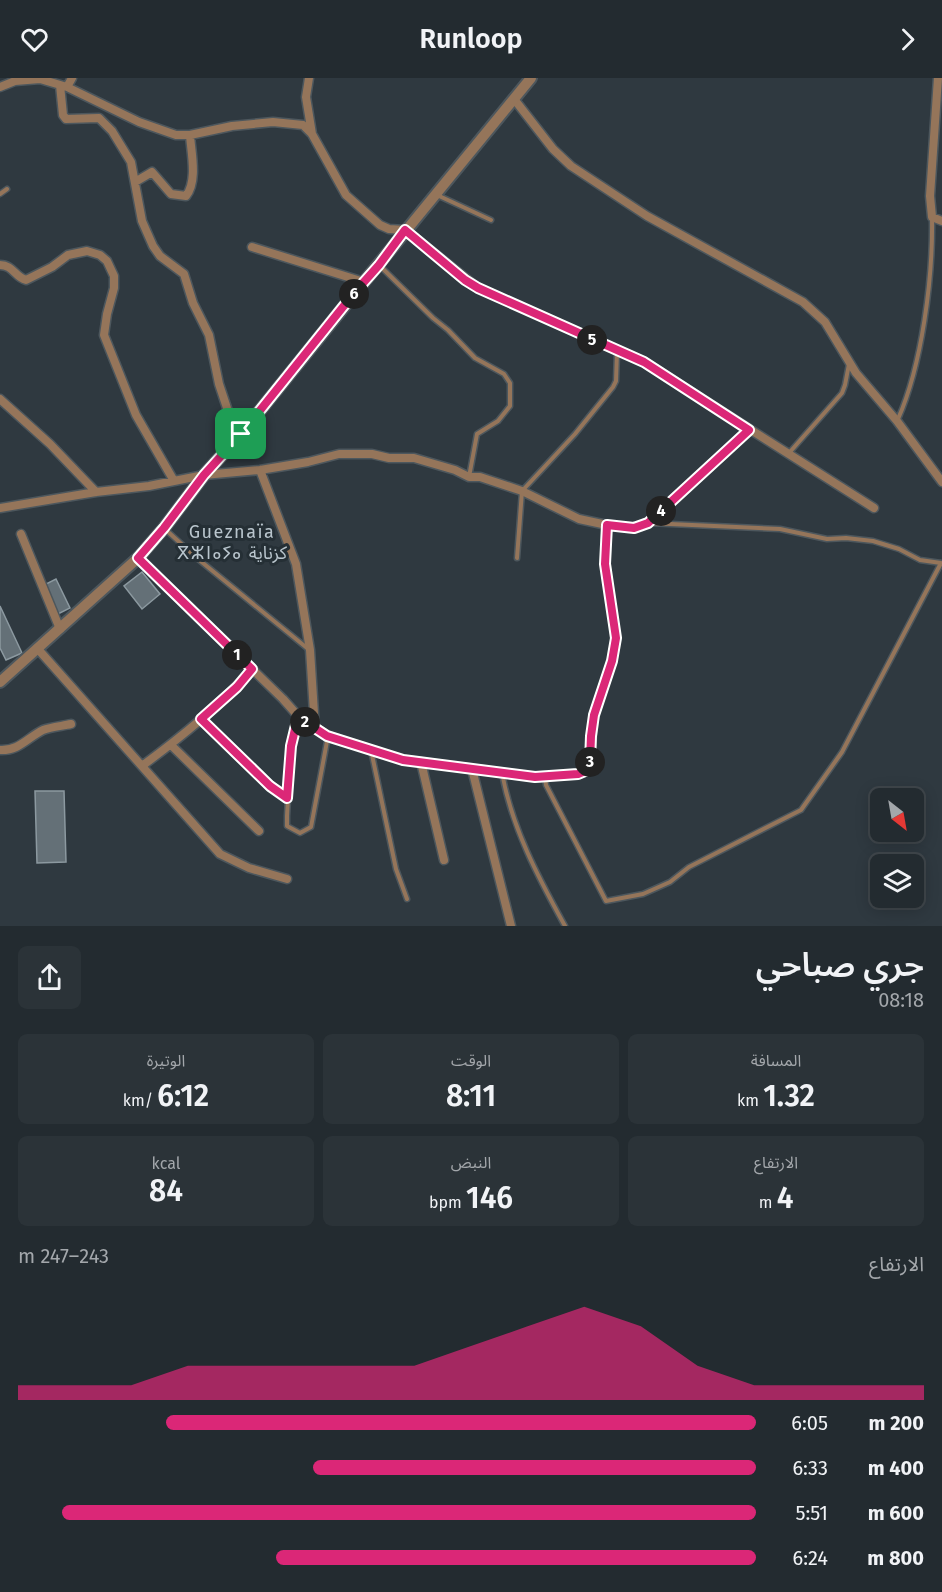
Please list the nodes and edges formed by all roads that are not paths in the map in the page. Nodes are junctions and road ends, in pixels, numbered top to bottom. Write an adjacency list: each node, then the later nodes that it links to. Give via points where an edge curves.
1 (40, 78): 6 (street); 7 (street)
2 (72, 78): 6 (street)
3 (309, 78): 9 (street, via 306,97)
4 (531, 78): 8 (street)
5 (938, 78): 11 (street)
6 (63, 86): 10 (street, via 159,130); 13 (street, via 66,120 99,118 131,162)
7 (0, 87)
8 (514, 99): 16 (street); 26 (street, via 571,166 647,216 816,312)
9 (312, 134): 10 (street, via 303,124 273,122); 20 (street, via 346,195 380,225 389,230)
10 (190, 135): 13 (street, via 192,179 186,196 171,194 152,172)
11 (932, 164): 12 (street); 17 (street)
12 (942, 168)
13 (135, 182): 30 (street, via 142,221 153,246 184,274 209,335 219,384)
14 (7, 189): 15 (lane)
15 (0, 194)
16 (435, 194): 18 (lane); 20 (street)
17 (932, 217): 19 (street); 28 (lane, via 933,250 924,324 906,401)
18 (491, 220)
19 (942, 221)
20 (405, 230): 23 (street); 25 (street, via 478,288)
21 (252, 247): 24 (street)
22 (0, 265): 35 (street, via 10,267 26,280 68,255 87,251 107,261 114,276 114,288 104,335 136,415)
23 (379, 265): 24 (street); 34 (lane, via 475,358 509,380 510,406 498,421 477,434)
24 (364, 282): 30 (street)
25 (617, 350): 29 (street, via 644,362); 37 (lane, via 613,387 575,435)
26 (849, 361): 28 (street); 31 (lane, via 842,393)
27 (0, 399): 38 (street)
28 (897, 421): 36 (street)
29 (749, 430): 31 (street); 41 (lane)
30 (241, 434): 33 (street)
31 (788, 454): 40 (street)
32 (260, 470): 33 (street); 34 (street, via 339,454 372,454 414,458); 50 (street, via 296,564)
33 (204, 475): 35 (street); 43 (street)
34 (469, 477): 37 (street)
35 (174, 481): 38 (street)
36 (942, 482)
37 (522, 491): 42 (street, via 579,519); 46 (lane)
38 (96, 492): 39 (street)
39 (0, 508)
40 (874, 508)
41 (648, 523): 42 (lane, via 634,528); 47 (lane, via 780,529 873,541 920,560)
42 (607, 525): 65 (street, via 605,564 616,638 594,715 589,767 578,774)
43 (164, 528): 45 (street); 50 (lane)
44 (21, 534): 48 (street)
45 (138, 558): 48 (street); 51 (street)
46 (518, 558)
47 (942, 563): 65 (lane, via 842,753 801,810 689,867 670,882 643,894 606,901 546,785)
48 (60, 628): 49 (street)
49 (38, 648): 52 (street); 62 (street)
50 (310, 651): 56 (street)
51 (252, 669): 53 (street); 54 (street)
52 (0, 682)
53 (298, 717): 56 (street); 66 (lane, via 291,746)
54 (201, 719): 58 (street); 66 (street)
55 (71, 724): 59 (street, via 43,730 21,746)
56 (315, 729): 57 (street)
57 (327, 736): 60 (street); 66 (lane, via 311,827 300,832 287,826)
58 (171, 745): 62 (street); 67 (street)
59 (0, 750)
60 (370, 750): 61 (street); 70 (lane, via 396,869)
61 (421, 762): 63 (street); 68 (street)
62 (142, 766): 69 (street, via 220,854)
63 (472, 769): 64 (street); 71 (street)
64 (502, 773): 65 (street); 72 (lane, via 507,801 536,873)
65 (545, 776)
66 (287, 798)
67 (259, 831)
68 (444, 860)
69 (287, 879)
70 (407, 899)
71 (511, 926)
72 (566, 926)

